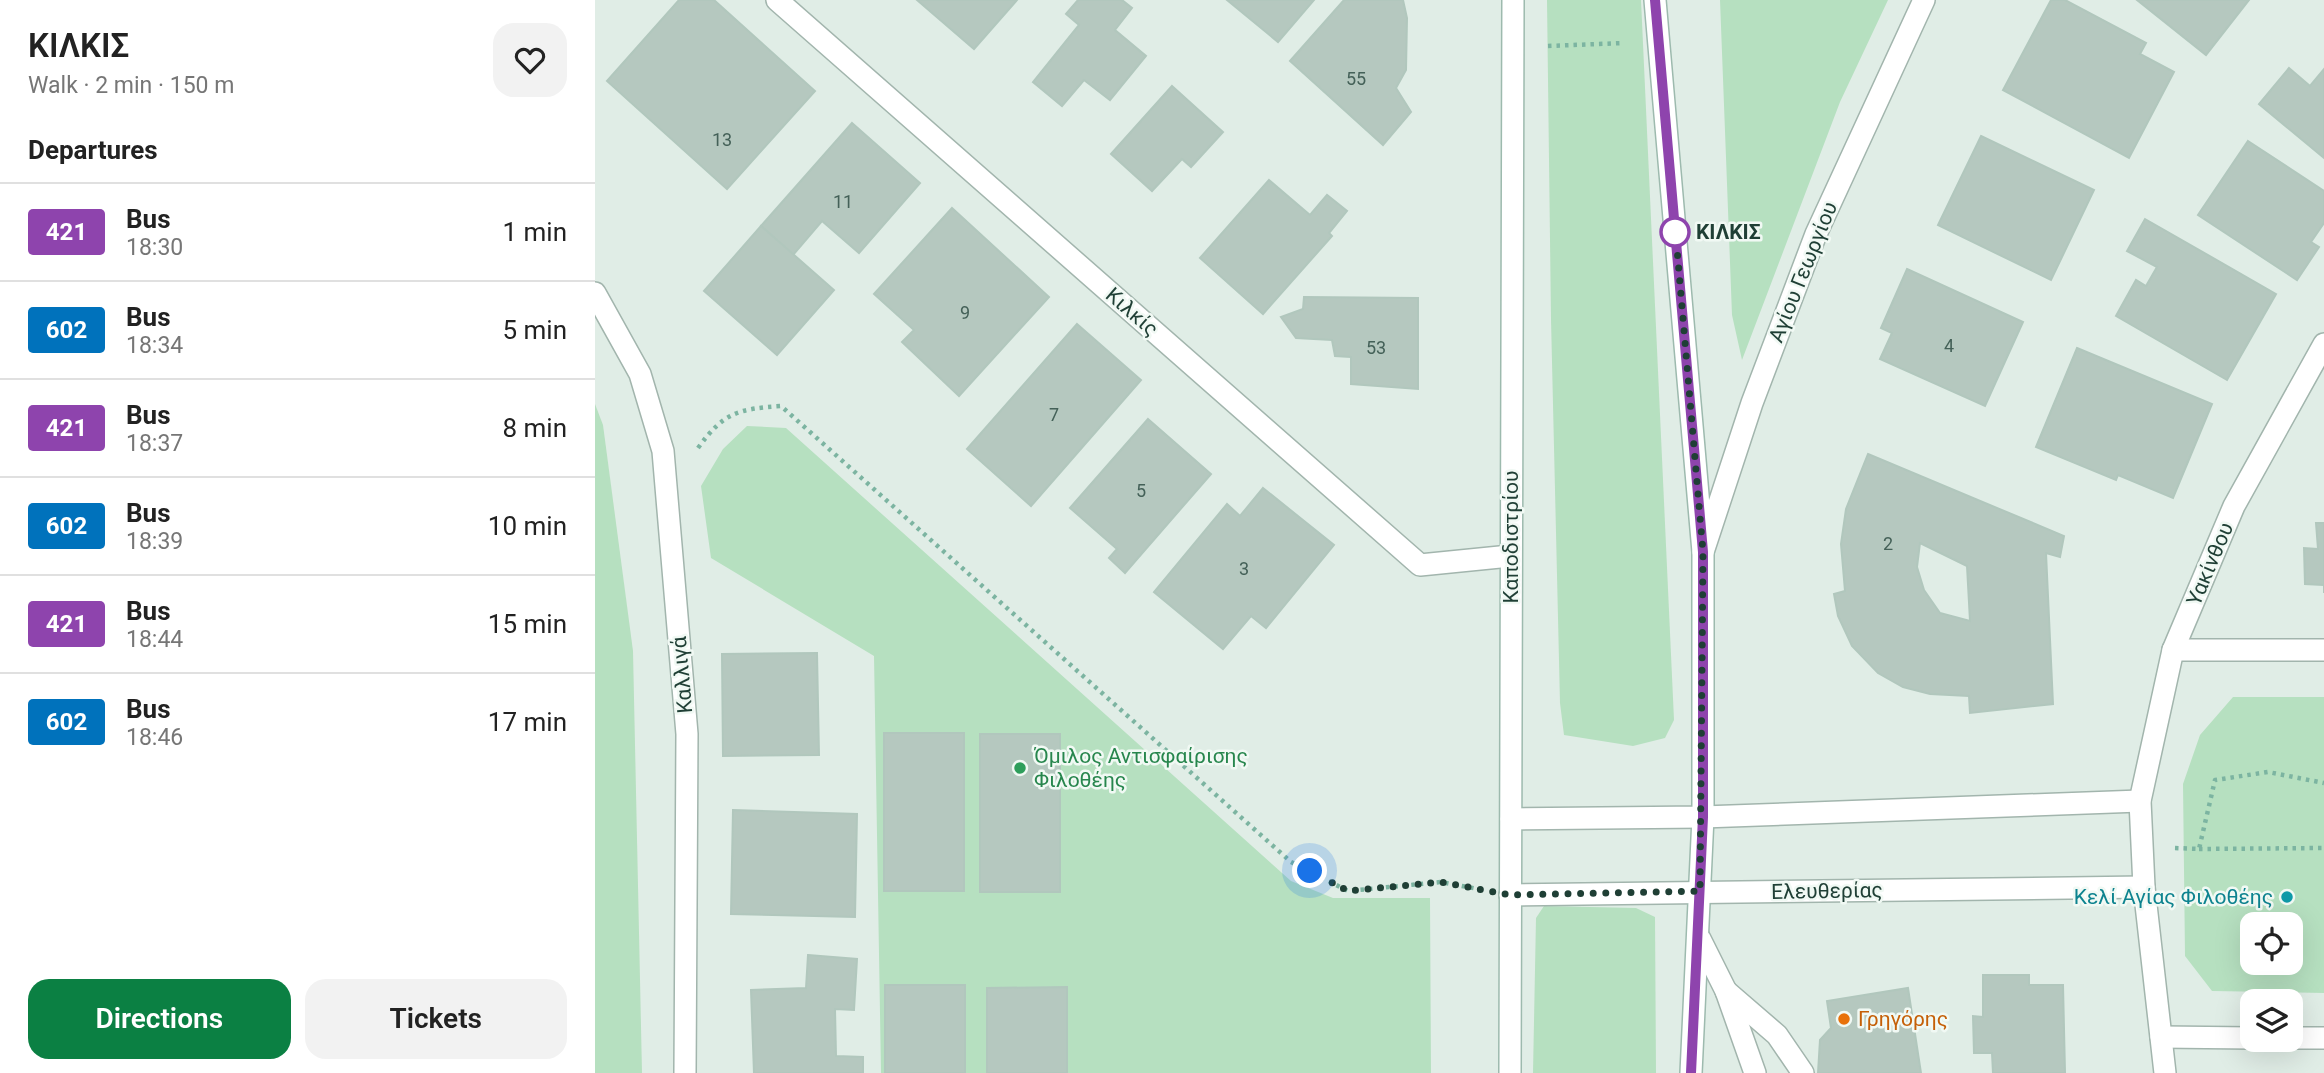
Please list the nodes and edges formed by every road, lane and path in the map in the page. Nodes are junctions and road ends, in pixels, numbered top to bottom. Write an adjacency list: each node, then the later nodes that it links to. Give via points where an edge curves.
1 (777, 0): 11 (street, Κιλκίς, via 1420,565)
2 (1513, 0): 6 (street, Καποδιστρίου)
3 (1655, 0): 5 (street)
4 (1924, 0): 10 (street, Αγίου Γεωργίου, via 1816,234 1752,403)
5 (1659, 42): 6 (path); 10 (street)
6 (1513, 47): 11 (street, Καποδιστρίου)
7 (595, 293): 9 (street, Καλλιγά, via 640,374 663,451)
8 (2324, 344): 12 (street, Υακίνθου, via 2234,506)
9 (666, 491): 23 (path, via 712,429 731,413 781,406 1291,862 1348,891 1441,882); 30 (street, Καλλιγά, via 687,734)
10 (1703, 552): 16 (street)
11 (1510, 556): 17 (street, Καποδιστρίου)
12 (2173, 650): 13 (street); 15 (street, Υακίνθου)
13 (2324, 650)
14 (2324, 783): 20 (path, via 2268,772 2215,780)
15 (2140, 800): 16 (street); 18 (street, Υακίνθου)
16 (1703, 817): 17 (street); 22 (street)
17 (1511, 819): 23 (street, Καποδιστρίου)
18 (2144, 847): 20 (path); 21 (street, Υακίνθου)
19 (2324, 848): 20 (path)
20 (2199, 849)
21 (2144, 887): 22 (street, Ελευθερίας); 26 (street, Υακίνθου)
22 (1700, 891): 23 (street, Ελευθερίας); 24 (street)
23 (1510, 895): 31 (street, Καποδιστρίου)
24 (1700, 939): 25 (street); 32 (street)
25 (1726, 991): 33 (street); 34 (street, via 1777,1035)
26 (2161, 1037): 27 (street); 35 (street, Υακίνθου)
27 (2240, 1038)
28 (2303, 1038): 29 (street)
29 (2324, 1038)
30 (685, 1073)
31 (1510, 1073)
32 (1691, 1073)
33 (1755, 1073)
34 (1803, 1073)
35 (2165, 1073)

